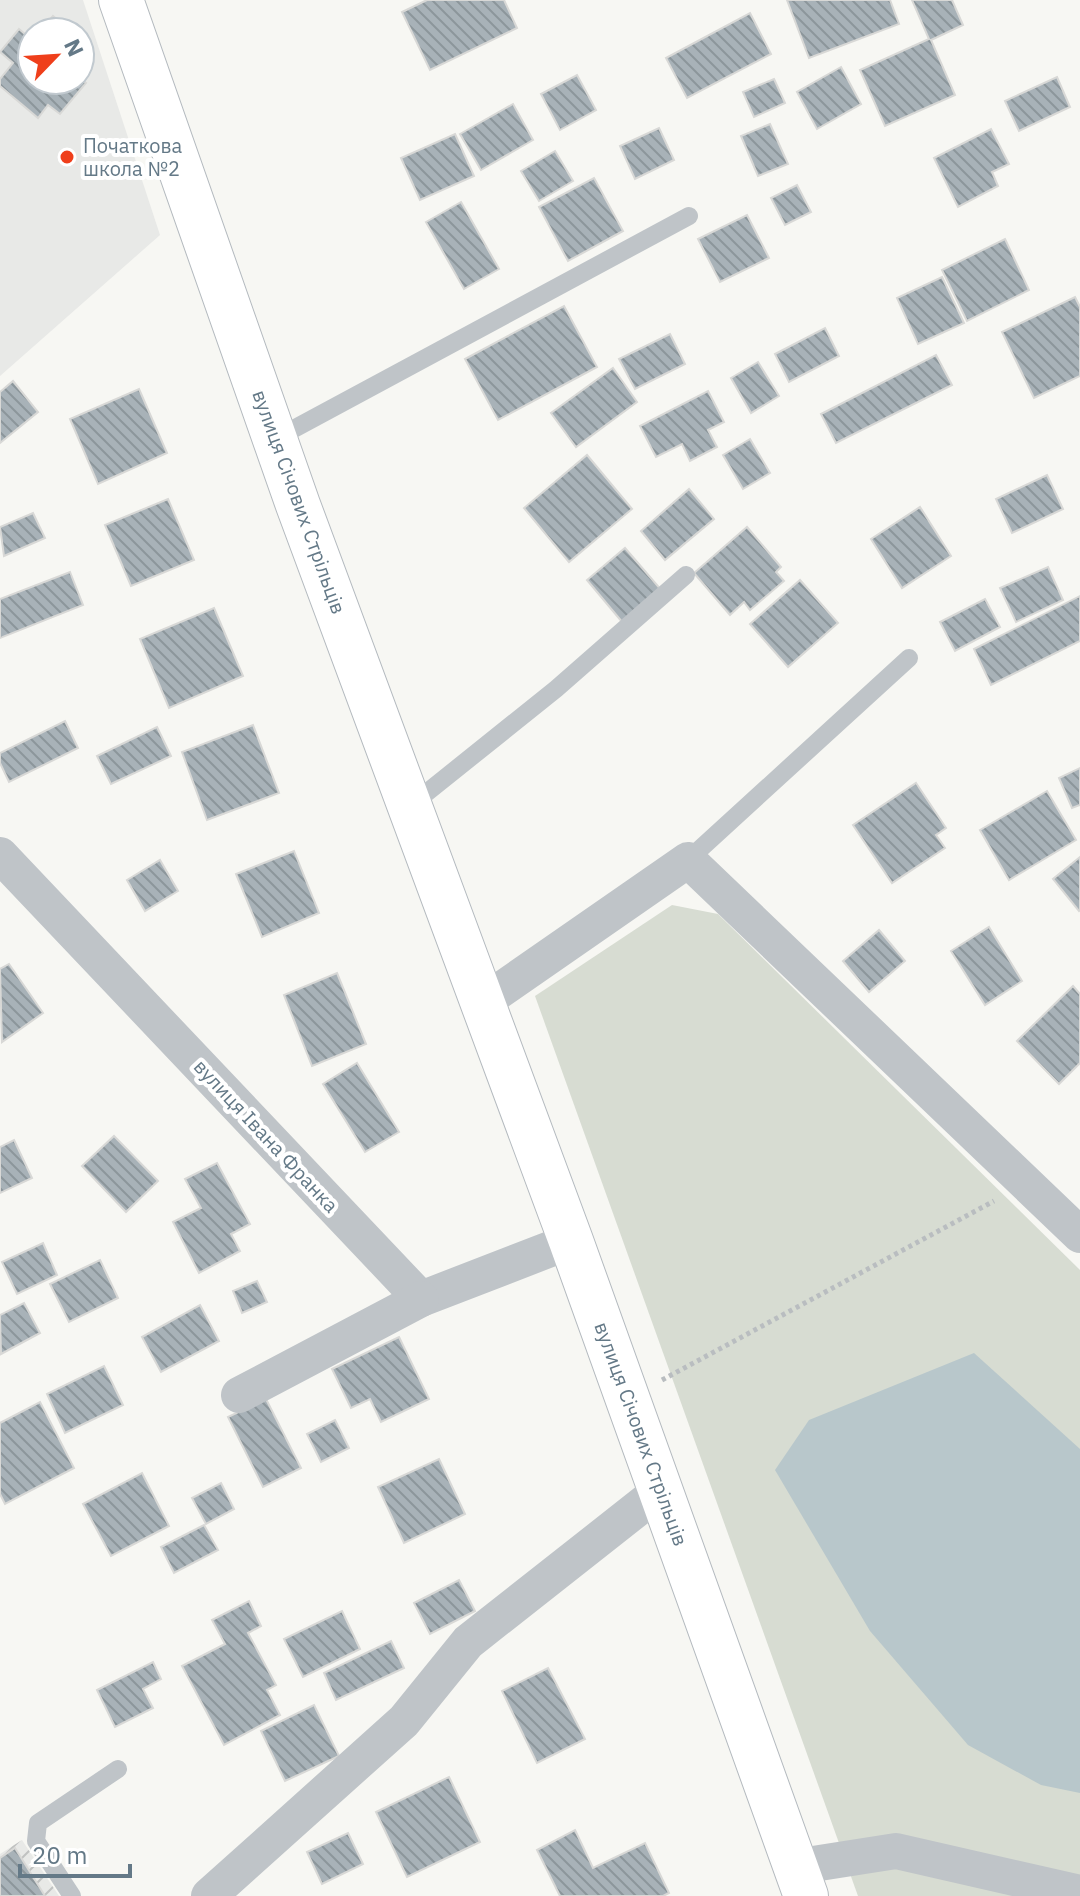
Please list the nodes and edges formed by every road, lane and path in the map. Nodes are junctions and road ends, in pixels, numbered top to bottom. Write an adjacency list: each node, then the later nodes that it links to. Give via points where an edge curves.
1 (127, 2): 3 (street, вулиця Січових Стрільців)
2 (689, 216): 3 (lane)
3 (275, 439): 6 (street, вулиця Січових Стрільців)
4 (686, 575): 6 (lane)
5 (909, 658): 8 (lane)
6 (410, 806): 9 (street, вулиця Січових Стрільців)
7 (0, 855): 13 (street, вулиця Івана Франка)
8 (688, 860): 9 (street); 10 (street)
9 (482, 1003): 12 (street, вулиця Січових Стрільців)
10 (1027, 1184): 11 (street); 15 (path)
11 (1080, 1235)
12 (571, 1241): 13 (street); 15 (street, вулиця Січових Стрільців)
13 (421, 1299): 14 (street)
14 (239, 1395)
15 (629, 1398): 16 (street, вулиця Січових Стрільців)
16 (661, 1490): 18 (street, вулиця Січових Стрільців); 21 (street, via 468,1642 404,1721)
17 (118, 1769): 20 (lane, via 38,1823 36,1841)
18 (800, 1882): 19 (street, вулиця Січових Стрільців, via 896,1851)
19 (1080, 1893)
20 (72, 1896)
21 (209, 1896)

